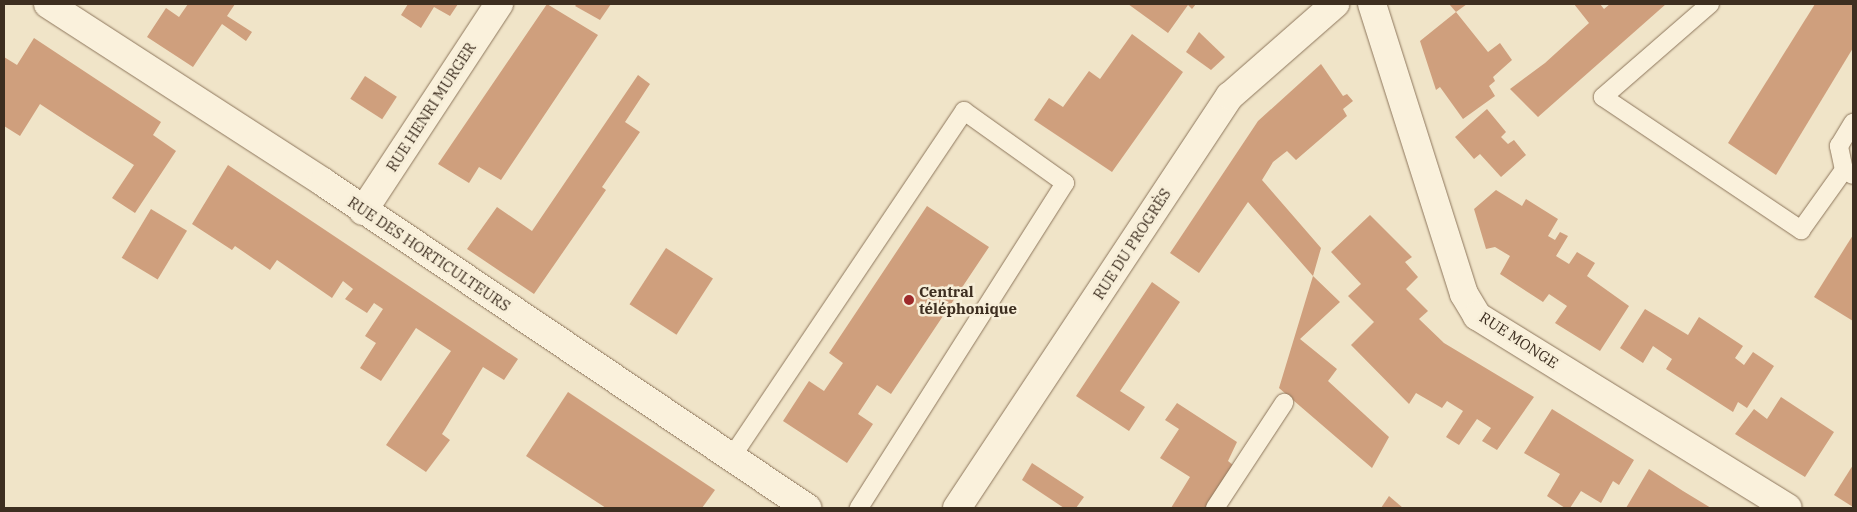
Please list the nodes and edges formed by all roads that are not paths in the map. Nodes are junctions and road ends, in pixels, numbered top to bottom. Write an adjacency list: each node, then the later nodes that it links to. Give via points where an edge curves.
1 (48, 4): 8 (street, RUE DES HORTICULTEURS)
2 (499, 4): 8 (street, RUE HENRI MURGER)
3 (1335, 4): 13 (street, RUE DU PROGRÈS, via 1230,96)
4 (1372, 4): 15 (street, RUE MONGE, via 1464,294 1477,316)
5 (1710, 4): 7 (lane, via 1602,97 1801,230)
6 (1853, 123): 7 (lane, via 1839,146)
7 (1849, 173)
8 (363, 210): 10 (street, RUE DES HORTICULTEURS)
9 (1284, 403): 14 (lane)
10 (731, 458): 11 (street, RUE DES HORTICULTEURS); 12 (lane, via 964,111 1065,184)
11 (807, 508)
12 (859, 508)
13 (957, 508)
14 (1215, 508)
15 (1788, 508)

